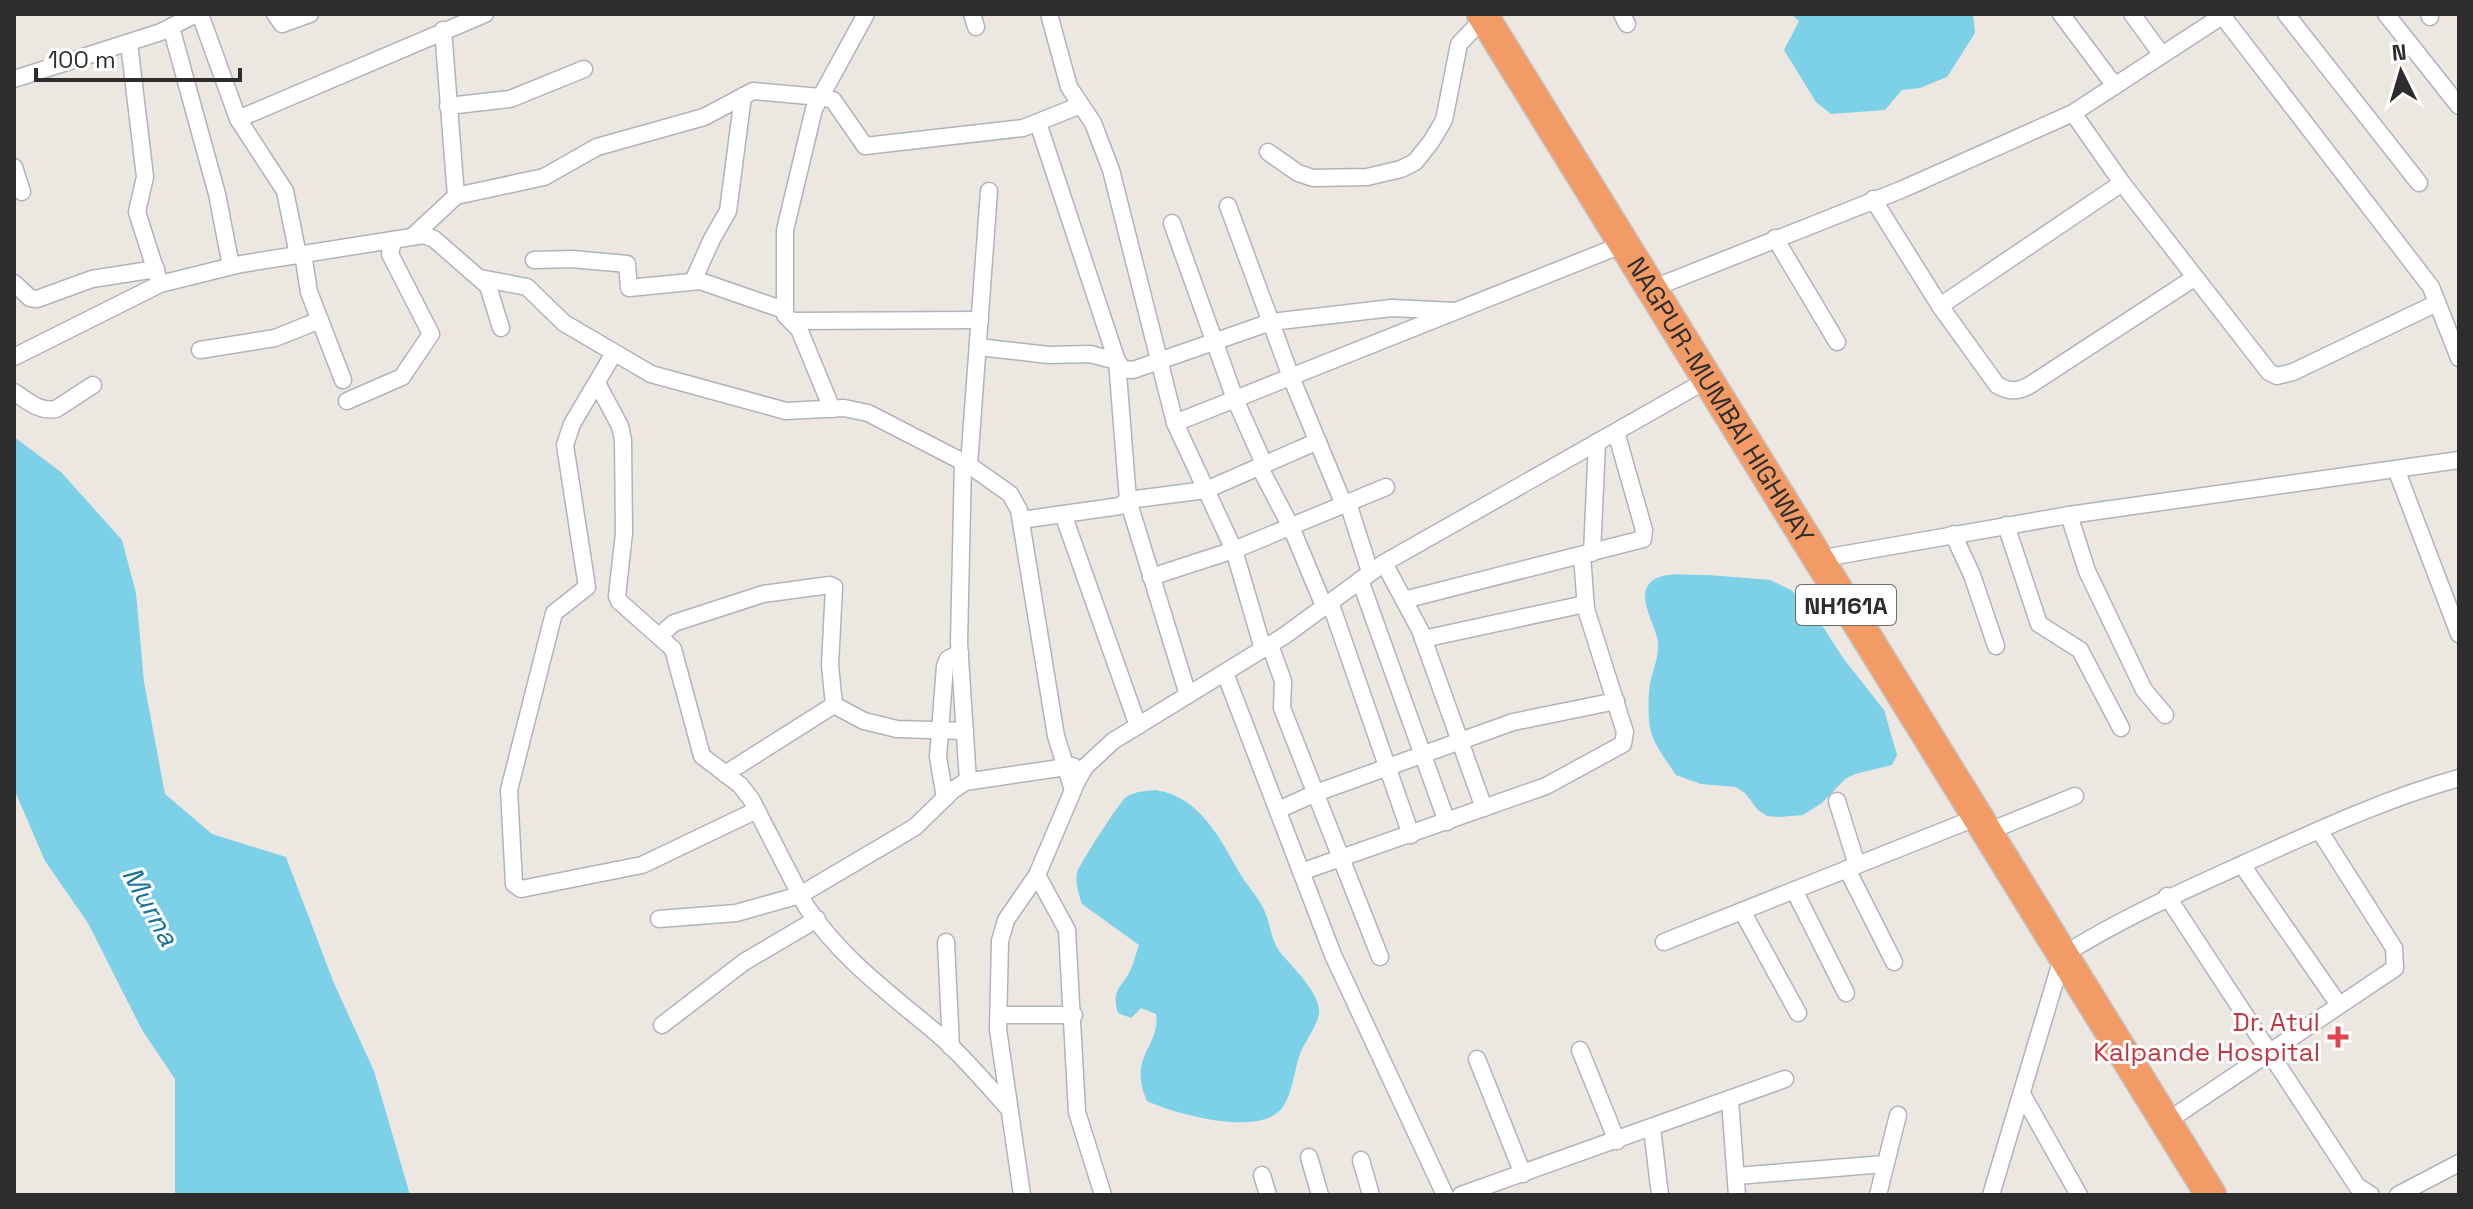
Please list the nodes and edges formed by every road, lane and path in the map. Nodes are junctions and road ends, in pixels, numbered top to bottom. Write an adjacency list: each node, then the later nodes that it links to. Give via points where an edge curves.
1 (198, 14): 13 (street); 26 (street)
2 (275, 14): 3 (street, via 282,24)
3 (310, 14)
4 (485, 14): 14 (street)
5 (866, 14): 21 (street)
6 (1049, 14): 22 (street, via 1069,87)
7 (2061, 14): 19 (street)
8 (2132, 14): 16 (street)
9 (2286, 14): 31 (street)
10 (2386, 14): 24 (street)
11 (2223, 15): 16 (street); 51 (street, via 2431,287)
12 (1483, 16): 28 (street, via 1459,44 1444,120 1415,162 1367,177 1313,178); 41 (highway, NAGPUR-MUMBAI HIGHWAY / NH161A)
13 (171, 27): 15 (street); 44 (street)
14 (443, 30): 23 (street); 26 (street)
15 (129, 43): 18 (street); 45 (street, via 145,177 137,212)
16 (2162, 55): 19 (street)
17 (584, 69): 23 (street, via 510,99)
18 (14, 79)
19 (2115, 86): 25 (street)
20 (743, 96): 21 (street, via 759,91); 34 (street, via 704,117 597,147 544,177); 48 (street, via 728,211)
21 (820, 97): 27 (street, via 833,100 865,146); 54 (street, via 786,221)
22 (1081, 105): 27 (street); 67 (street, via 1111,170)
23 (448, 106): 34 (street)
24 (2459, 106)
25 (2073, 113): 30 (street); 35 (street)
26 (238, 119): 42 (street, via 285,191)
27 (1038, 123): 66 (street)
28 (1268, 152)
29 (14, 167): 33 (street)
30 (2122, 183): 47 (street); 52 (street)
31 (2419, 183)
32 (989, 191): 56 (street)
33 (22, 192)
34 (456, 196): 38 (street)
35 (1873, 199): 39 (street); 52 (street)
36 (1228, 206): 57 (street)
37 (1172, 223): 60 (street)
38 (412, 237): 40 (street); 46 (street, via 434,239)
39 (1775, 238): 50 (street); 59 (street)
40 (393, 240): 42 (street); 75 (street, via 390,254 431,334 402,377)
41 (1624, 244): 50 (highway, NAGPUR-MUMBAI HIGHWAY / NH161A); 53 (street)
42 (300, 254): 44 (street); 55 (street)
43 (534, 260): 48 (street, via 627,264 629,288)
44 (231, 266): 45 (street)
45 (158, 277): 49 (street, via 92,279 37,299); 64 (street)
46 (480, 278): 58 (street, via 492,292); 63 (street, via 527,287 561,321)
47 (2194, 278): 51 (street, via 2277,376); 52 (street, via 2030,385 2012,391 1997,385)
48 (693, 281): 54 (street)
49 (14, 283)
50 (1651, 289): 70 (highway, NAGPUR-MUMBAI HIGHWAY / NH161A)
51 (2437, 303): 65 (street)
52 (1940, 306)
53 (1455, 311): 57 (street, via 1392,308); 68 (street)
54 (787, 316): 56 (street); 76 (street, via 799,329)
55 (320, 320): 62 (street, via 275,338); 69 (street)
56 (980, 320): 61 (street)
57 (1271, 322): 60 (street); 68 (street)
58 (501, 328)
59 (1837, 342)
60 (1215, 344): 67 (street); 74 (street)
61 (978, 347): 66 (street, via 1090,354); 82 (street)
62 (200, 350)
63 (614, 353): 71 (street); 76 (street, via 651,374 786,411)
64 (14, 357)
65 (2459, 358)
66 (1117, 361): 67 (street, via 1128,370); 87 (street)
67 (1160, 362): 77 (street)
68 (1291, 377): 74 (street); 79 (street)
69 (343, 380)
70 (1707, 380): 78 (street); 97 (highway, NAGPUR-MUMBAI HIGHWAY / NH161A)
71 (597, 383): 104 (street, via 623,440 624,533 617,596); 132 (street, via 565,445 587,587 554,613 509,790 514,884 521,889 634,868)
72 (93, 385): 73 (street, via 50,410 39,409)
73 (14, 392)
74 (1235, 399): 77 (street); 83 (street)
75 (347, 401)
76 (832, 409): 82 (street, via 868,413)
77 (1175, 423): 86 (street)
78 (1616, 432): 80 (street); 96 (street, via 1644,534 1639,541)
79 (1318, 441): 83 (street); 88 (street)
80 (1597, 442): 96 (street); 98 (street)
81 (2459, 460): 84 (street)
82 (966, 463): 91 (street, via 1010,494); 108 (street)
83 (1262, 465): 86 (street); 93 (street)
84 (2396, 469): 90 (street); 103 (street)
85 (1386, 487): 88 (street)
86 (1206, 490): 87 (street); 95 (street)
87 (1128, 500): 89 (street, via 1120,506); 99 (street)
88 (1346, 504): 93 (street); 98 (street)
89 (1063, 514): 91 (street); 114 (street)
90 (2069, 515): 92 (street); 113 (street, via 2087,571 2144,690)
91 (1021, 520): 121 (street)
92 (2006, 525): 94 (street); 115 (street, via 2039,624 2080,650)
93 (1291, 527): 95 (street); 101 (street)
94 (1953, 534): 97 (street); 106 (street)
95 (1234, 550): 99 (street); 107 (street)
96 (1587, 554): 100 (street); 102 (street)
97 (1818, 559): 135 (highway, NAGPUR-MUMBAI HIGHWAY / NH161A)
98 (1371, 571): 100 (street); 101 (street); 119 (street)
99 (1151, 577): 110 (street)
100 (1404, 600): 105 (street)
101 (1327, 604): 107 (street); 122 (street)
102 (1585, 604): 105 (street); 111 (street)
103 (2459, 634)
104 (659, 636): 112 (street, via 674,623 751,597 830,585 836,591 830,665); 123 (street, via 674,652 702,756)
105 (1423, 639): 118 (street)
106 (1996, 646)
107 (1266, 647): 109 (street); 127 (street, via 1283,681 1282,708)
108 (960, 653): 116 (street, via 945,666); 117 (street)
109 (1225, 673): 110 (street); 133 (street)
110 (1188, 695): 114 (street)
111 (1616, 701): 118 (street, via 1513,722); 131 (street, via 1626,736 1623,744 1553,783)
112 (834, 705): 116 (street, via 864,721); 123 (street)
113 (2165, 715)
114 (1138, 726): 120 (street)
115 (2121, 728)
116 (940, 731): 117 (street); 129 (street, via 938,761)
117 (965, 731): 125 (street)
118 (1460, 741): 119 (street); 131 (street)
119 (1424, 754): 122 (street); 134 (street)
120 (1090, 762): 121 (street); 126 (street)
121 (1065, 765): 125 (street); 126 (street)
122 (1388, 767): 127 (street); 137 (street)
123 (725, 774): 132 (street)
124 (2459, 778): 136 (street, via 2409,792)
125 (968, 781): 129 (street)
126 (1073, 790): 142 (street)
127 (1316, 793): 133 (street); 138 (street)
128 (2075, 796): 135 (street)
129 (945, 798): 144 (street, via 915,827)
130 (1837, 801): 140 (street)
131 (1484, 808): 134 (street)
132 (757, 810): 144 (street)
133 (1278, 810): 141 (street)
134 (1447, 822): 137 (street)
135 (1982, 825): 140 (street); 151 (highway, NAGPUR-MUMBAI HIGHWAY / NH161A)
136 (2319, 830): 139 (street); 155 (street, via 2396,956 2395,968)
137 (1411, 835): 138 (street)
138 (1342, 859): 141 (street); 152 (street)
139 (2242, 865): 145 (street); 155 (street)
140 (1852, 867): 143 (street); 153 (street)
141 (1301, 872): 184 (street, via 1333,955)
142 (1037, 875): 157 (street, via 1002,930); 158 (street, via 1067,930)
143 (1794, 890): 146 (street); 154 (street)
144 (800, 895): 147 (street, via 736,913); 148 (street)
145 (2167, 896): 151 (street); 162 (street)
146 (1742, 911): 150 (street); 156 (street)
147 (659, 919)
148 (817, 919): 159 (street, via 735,967); 160 (street, via 864,973)
149 (946, 942): 160 (street)
150 (1664, 942)
151 (2063, 955): 165 (street); 169 (highway, NAGPUR-MUMBAI HIGHWAY / NH161A)
152 (1380, 957)
153 (1894, 962)
154 (1846, 993)
155 (2339, 1005): 162 (street)
156 (1798, 1013)
157 (999, 1015): 158 (street); 167 (street)
158 (1074, 1015): 180 (street, via 1077,1112)
159 (662, 1025)
160 (951, 1047): 167 (street)
161 (1580, 1050): 171 (street)
162 (2271, 1052): 169 (street); 192 (street, via 2357,1186)
163 (1477, 1059): 176 (street)
164 (1785, 1079): 166 (street)
165 (2022, 1094): 189 (street); 190 (street)
166 (1730, 1100): 170 (street); 178 (street)
167 (1010, 1109): 179 (street)
168 (1898, 1115): 175 (street)
169 (2166, 1122): 191 (highway, NAGPUR-MUMBAI HIGHWAY / NH161A)
170 (1652, 1128): 171 (street); 186 (street)
171 (1617, 1141): 176 (street)
172 (1309, 1157): 182 (street)
173 (1361, 1160): 183 (street)
174 (2459, 1163): 193 (street)
175 (1885, 1164): 178 (street); 188 (street)
176 (1523, 1174): 185 (street)
177 (1262, 1175): 181 (street)
178 (1736, 1176): 187 (street)
179 (1022, 1195)
180 (1103, 1195)
181 (1268, 1195)
182 (1320, 1195)
183 (1371, 1195)
184 (1445, 1195)
185 (1461, 1195)
186 (1660, 1195)
187 (1737, 1195)
188 (1878, 1195)
189 (1991, 1195)
190 (2079, 1195)
191 (2211, 1195)
192 (2371, 1195)
193 (2398, 1195)

